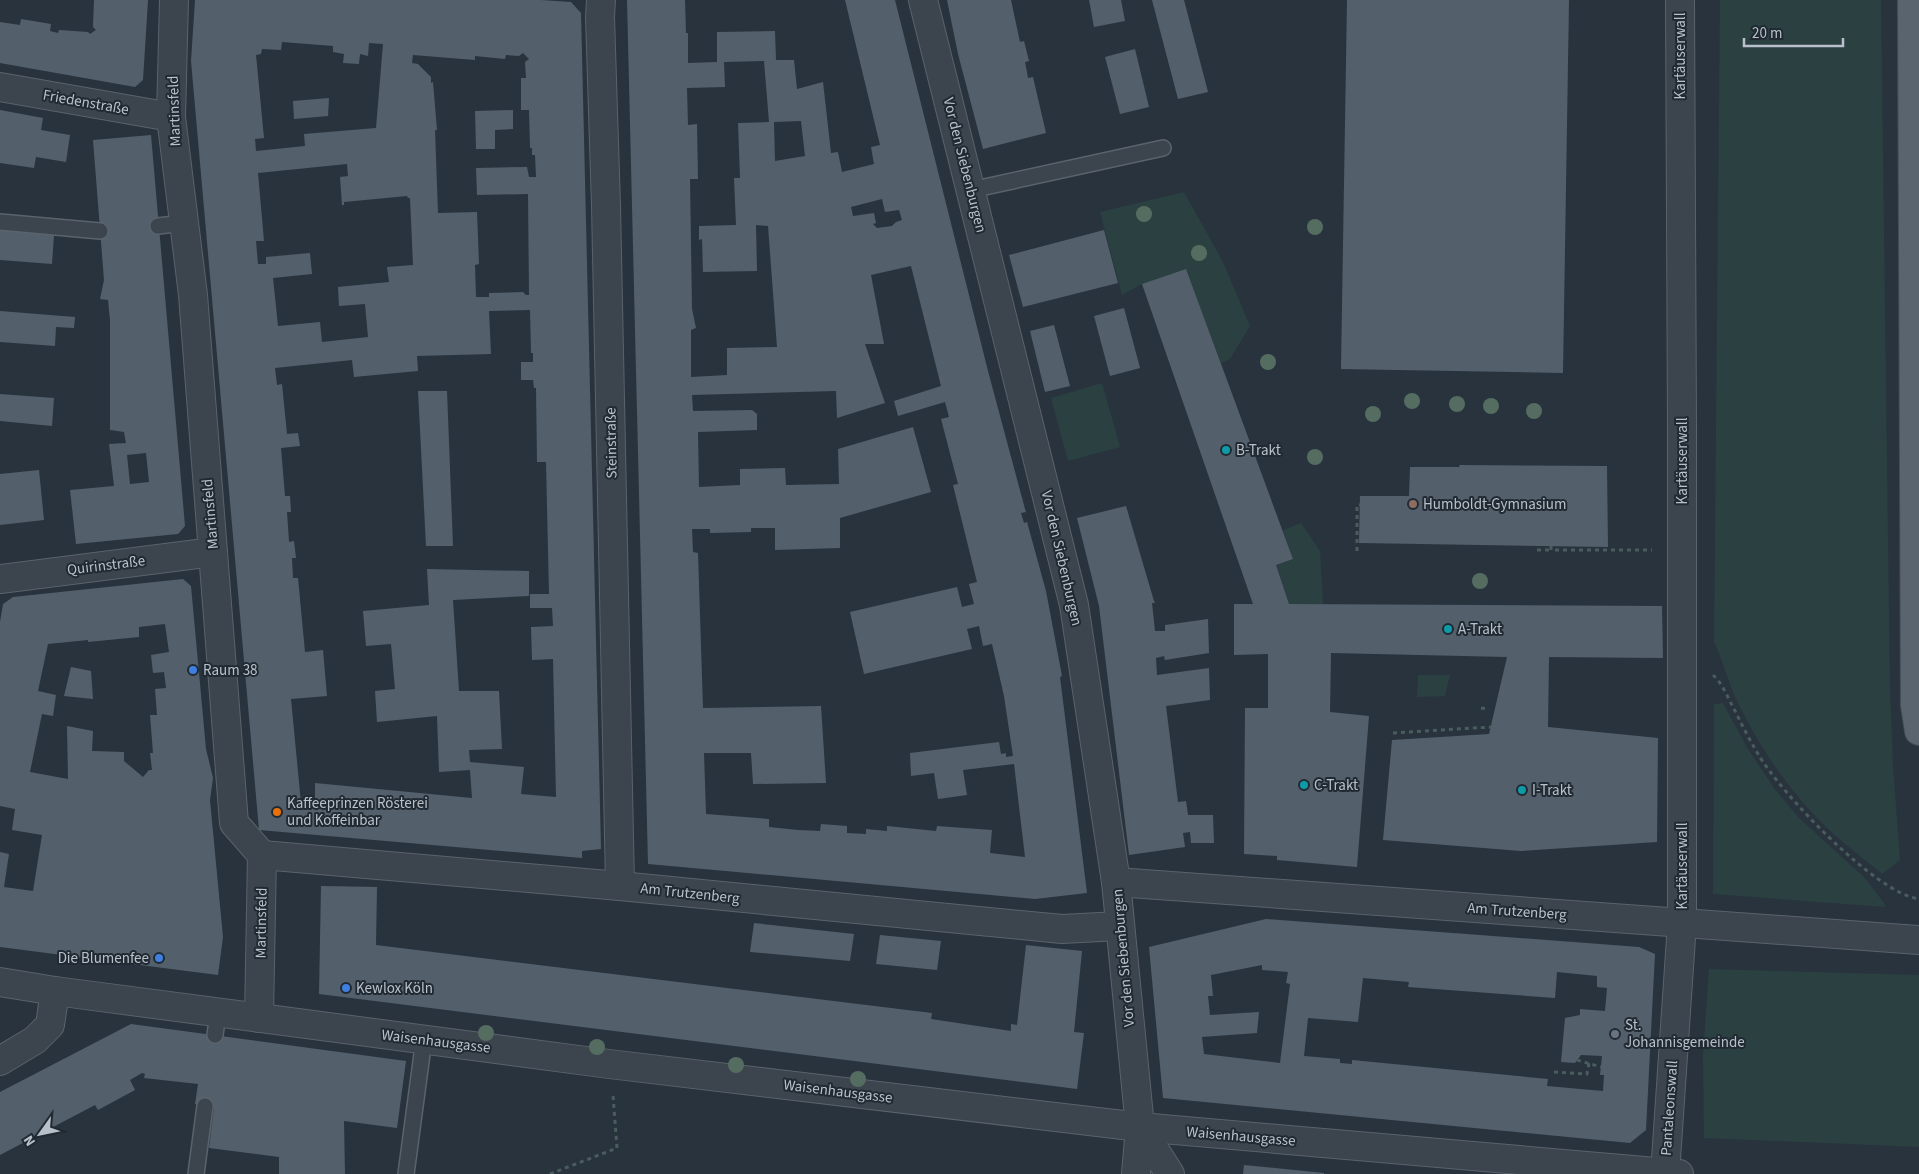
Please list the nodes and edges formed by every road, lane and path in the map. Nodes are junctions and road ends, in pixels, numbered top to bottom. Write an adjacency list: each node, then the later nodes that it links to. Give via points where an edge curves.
1 (174, 0): 7 (street, Martinsfeld)
2 (601, 0): 28 (street, Steinstraße)
3 (923, 0): 9 (street, Vor den Siebenburgen)
4 (1680, 0): 16 (street, Kartäuserwall)
5 (1912, 0): 24 (main road, via 1915,696)
6 (0, 87): 7 (street, Friedenstraße)
7 (171, 117): 17 (street, Martinsfeld, via 171,224 192,295)
8 (1163, 148): 9 (lane)
9 (972, 190): 27 (street, Vor den Siebenburgen, via 1074,605)
10 (0, 222): 11 (lane)
11 (100, 231)
12 (1360, 505): 18 (path, via 1357,505)
13 (1552, 546): 15 (path)
14 (1537, 550): 15 (path)
15 (1551, 550): 16 (path)
16 (1682, 551): 20 (street, Kartäuserwall)
17 (213, 552): 19 (street, Quirinstraße); 26 (street, Martinsfeld, via 234,823)
18 (1356, 552)
19 (0, 578)
20 (1682, 665): 29 (path, via 1700,665 1716,677 1760,756 1798,806 1823,831 1878,880 1899,893); 30 (street, Kartäuserwall)
21 (1481, 708): 22 (path)
22 (1489, 709)
23 (1491, 727): 25 (path)
24 (1919, 731)
25 (1393, 733)
26 (262, 855): 28 (street, Am Trutzenberg); 35 (street, Martinsfeld)
27 (1116, 882): 30 (street, Am Trutzenberg); 31 (street, Vor den Siebenburgen)
28 (620, 886): 31 (street, Am Trutzenberg, via 1062,929)
29 (1919, 899)
30 (1682, 923): 32 (street, Am Trutzenberg); 50 (street, Pantaleonswall)
31 (1119, 926): 44 (street, Vor den Siebenburgen)
32 (1919, 940)
33 (0, 982): 34 (street, Waisenhausgasse)
34 (55, 991): 35 (street, Waisenhausgasse, via 217,1024); 38 (street, via 50,1025 36,1040)
35 (259, 1018): 36 (street, Waisenhausgasse)
36 (424, 1039): 44 (street, Waisenhausgasse); 46 (lane)
37 (1577, 1060): 39 (path)
38 (0, 1061)
39 (1589, 1063): 40 (path); 41 (path, via 1587,1074)
40 (1601, 1067)
41 (1554, 1072)
42 (614, 1103): 47 (path, via 618,1148)
43 (205, 1106): 45 (lane)
44 (1140, 1127): 48 (street, Vor den Siebenburgen); 49 (street); 50 (street, Waisenhausgasse)
45 (196, 1174)
46 (406, 1174)
47 (550, 1174)
48 (1136, 1174)
49 (1170, 1174)
50 (1665, 1174): 51 (street, Waisenhausgasse)
51 (1679, 1174)

